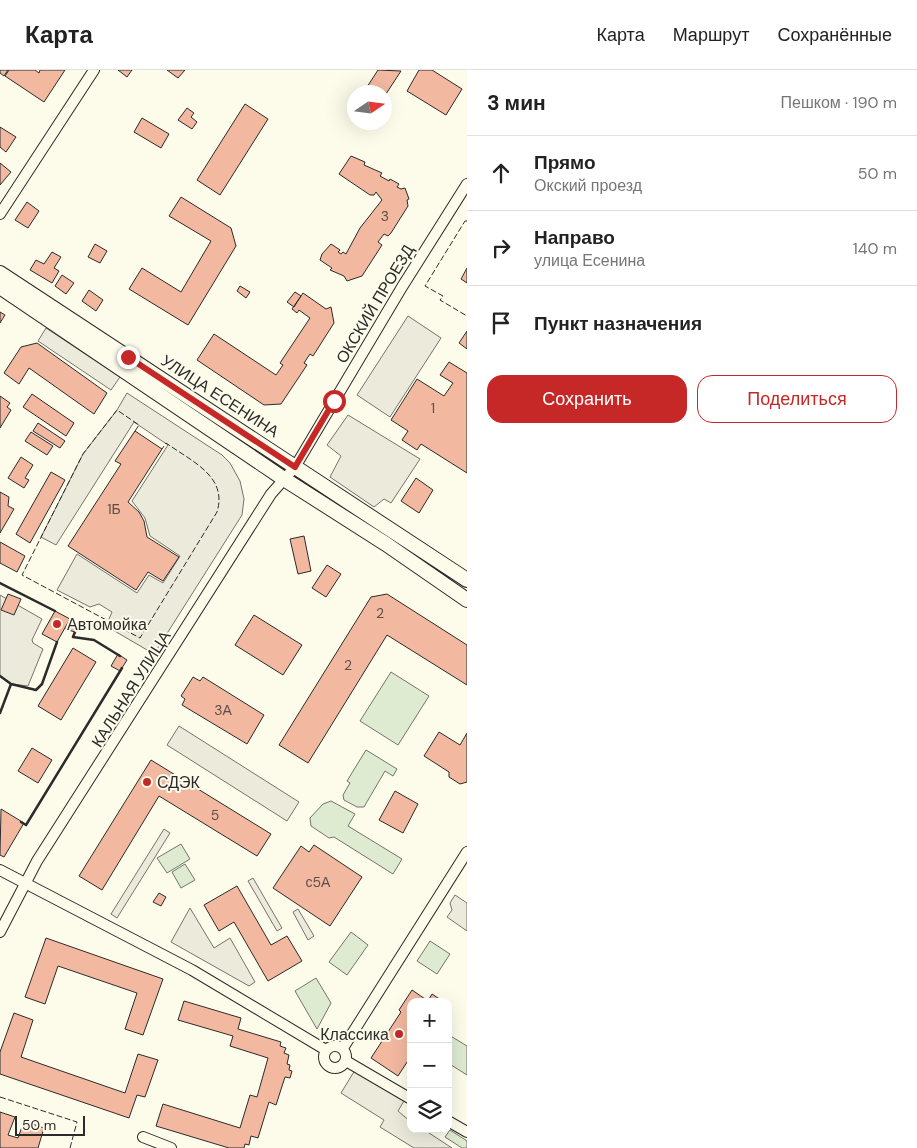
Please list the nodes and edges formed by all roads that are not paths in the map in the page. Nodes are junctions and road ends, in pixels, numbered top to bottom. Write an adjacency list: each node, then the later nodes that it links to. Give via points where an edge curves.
1 (94, 70): 3 (street)
2 (467, 184): 6 (street, ОКСКИЙ ПРОЕЗД)
3 (0, 214)
4 (0, 273): 6 (main road, УЛИЦА ЕСЕНИНА)
5 (0, 287): 7 (main road, УЛИЦА ЕСЕНИНА)
6 (295, 467): 7 (street, КАЛЬНАЯ УЛИЦА); 8 (main road, УЛИЦА ЕСЕНИНА)
7 (284, 479): 9 (main road, УЛИЦА ЕСЕНИНА); 12 (street, КАЛЬНАЯ УЛИЦА, via 271,494)
8 (466, 579): 9 (street)
9 (462, 597)
10 (467, 852): 14 (street)
11 (0, 870): 12 (street)
12 (24, 882): 13 (street, КАЛЬНАЯ УЛИЦА); 15 (street, via 192,970)
13 (0, 932)
14 (343, 1048): 15 (street, via 334,1046); 16 (street)
15 (326, 1050): 16 (street, via 324,1060 330,1067 339,1068)
16 (346, 1062): 17 (street)
17 (407, 1097)
18 (452, 1123): 19 (street)
19 (467, 1132)
20 (143, 1137): 21 (street)
21 (171, 1148)

